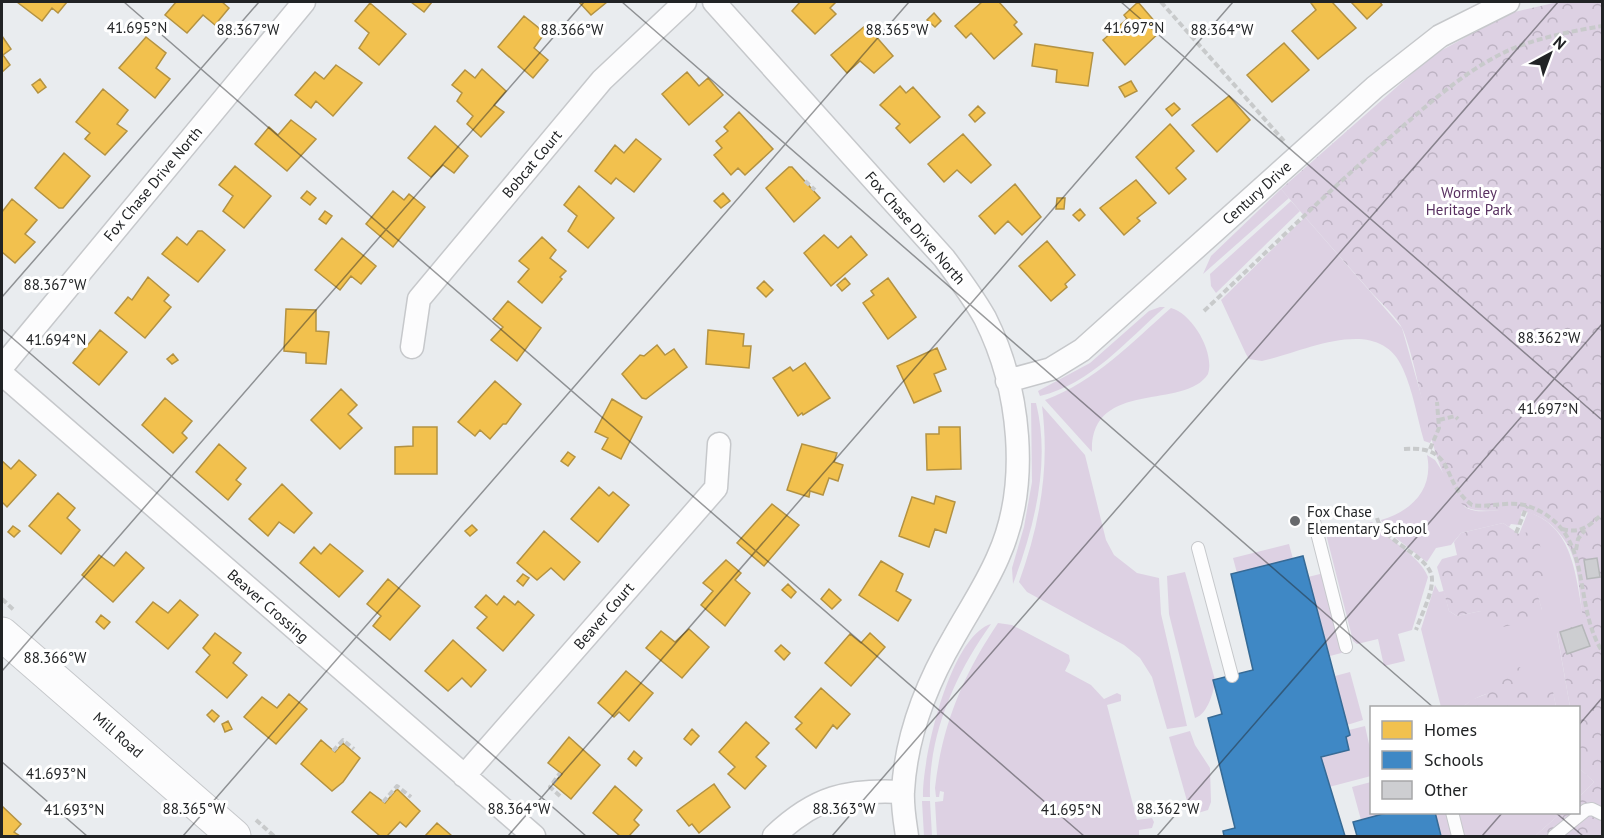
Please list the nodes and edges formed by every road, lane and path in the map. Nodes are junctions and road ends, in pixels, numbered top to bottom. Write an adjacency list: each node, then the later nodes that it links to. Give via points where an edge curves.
1 (304, 2): 12 (street, Fox Chase Drive North)
2 (685, 2): 11 (street, Bobcat Court, via 602,80 419,299)
3 (714, 2): 14 (street, Fox Chase Drive North, via 944,258 985,319)
4 (1161, 2): 7 (path)
5 (1508, 2): 14 (street, Century Drive, via 1440,36 1375,87 1082,350 1051,369)
6 (1602, 27): 10 (path, via 1546,37 1513,48 1450,87 1307,211)
7 (1289, 146)
8 (805, 181): 9 (path)
9 (815, 190)
10 (1204, 311)
11 (412, 347)
12 (2, 367)
13 (2, 374): 38 (street, Beaver Crossing)
14 (1007, 381): 39 (street, Fox Chase Drive North, via 1017,458 1013,506 999,555 933,674 917,717)
15 (1437, 402): 17 (path)
16 (1458, 419): 17 (path, via 1455,416)
17 (1439, 420): 20 (path)
18 (719, 444): 38 (street, Beaver Court, via 716,488)
19 (1404, 449): 20 (path)
20 (1430, 449): 21 (path, via 1472,505)
21 (1527, 506): 25 (path); 27 (path)
22 (1602, 514): 26 (path)
23 (1313, 517): 32 (lane)
24 (1377, 518): 30 (path, via 1388,535 1428,566 1432,579)
25 (1562, 529): 26 (path); 29 (path)
26 (1585, 530): 29 (path)
27 (1516, 532)
28 (1198, 548): 34 (lane)
29 (1575, 551): 33 (path, via 1593,636)
30 (1416, 630)
31 (2, 634): 45 (street, Mill Road)
32 (1346, 647)
33 (1602, 651)
34 (1232, 675)
35 (354, 749): 36 (path, via 343,740)
36 (333, 751)
37 (560, 773): 40 (path, via 550,787)
38 (464, 776): 46 (street, Beaver Crossing)
39 (903, 792): 47 (street, via 855,792 820,801 792,819); 48 (street, Fox Chase Drive North)
40 (560, 796)
41 (411, 797): 42 (path, via 397,786)
42 (384, 802)
43 (1452, 814): 49 (lane)
44 (1602, 814): 50 (lane, via 1586,810)
45 (234, 837)
46 (534, 837)
47 (774, 837)
48 (907, 837)
49 (1458, 837)
50 (1554, 837)

